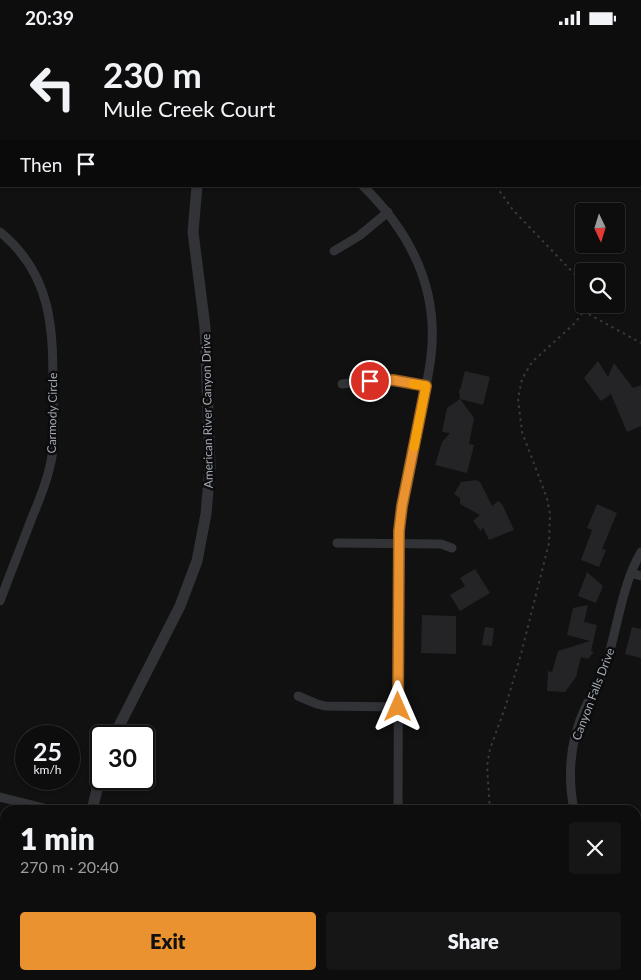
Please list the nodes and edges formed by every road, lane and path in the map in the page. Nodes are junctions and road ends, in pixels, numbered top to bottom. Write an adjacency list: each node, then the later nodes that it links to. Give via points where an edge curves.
1 (197, 187): 22 (street, American River Canyon Drive, via 193,232 205,327 210,467 206,515 197,561 180,606)
2 (363, 187): 4 (street)
3 (497, 187): 7 (path, via 513,210)
4 (388, 212): 6 (street); 12 (street, via 419,264 426,290 432,336)
5 (0, 232): 19 (street, Carmody Circle, via 15,246 33,272 48,308 53,339 54,435 44,487)
6 (334, 251)
7 (575, 275)
8 (582, 313): 28 (path, via 532,362 522,379 518,399 522,432 547,497 549,543 521,655 490,749)
9 (589, 313): 10 (path)
10 (641, 343)
11 (342, 384): 12 (street, via 384,380)
12 (426, 386): 14 (street, via 402,506)
13 (336, 543): 14 (street)
14 (399, 543): 15 (street, via 441,544); 21 (street)
15 (452, 548)
16 (641, 552): 17 (street, Canyon Falls Drive)
17 (631, 573): 18 (street); 29 (street, Canyon Falls Drive, via 607,662 575,734 570,765)
18 (641, 576)
19 (0, 601)
20 (298, 696): 21 (street, via 325,706)
21 (398, 707): 27 (street)
22 (120, 725)
23 (97, 790): 26 (street)
24 (0, 797): 25 (street)
25 (32, 805)
26 (93, 805)
27 (398, 805)
28 (490, 805)
29 (573, 805)

